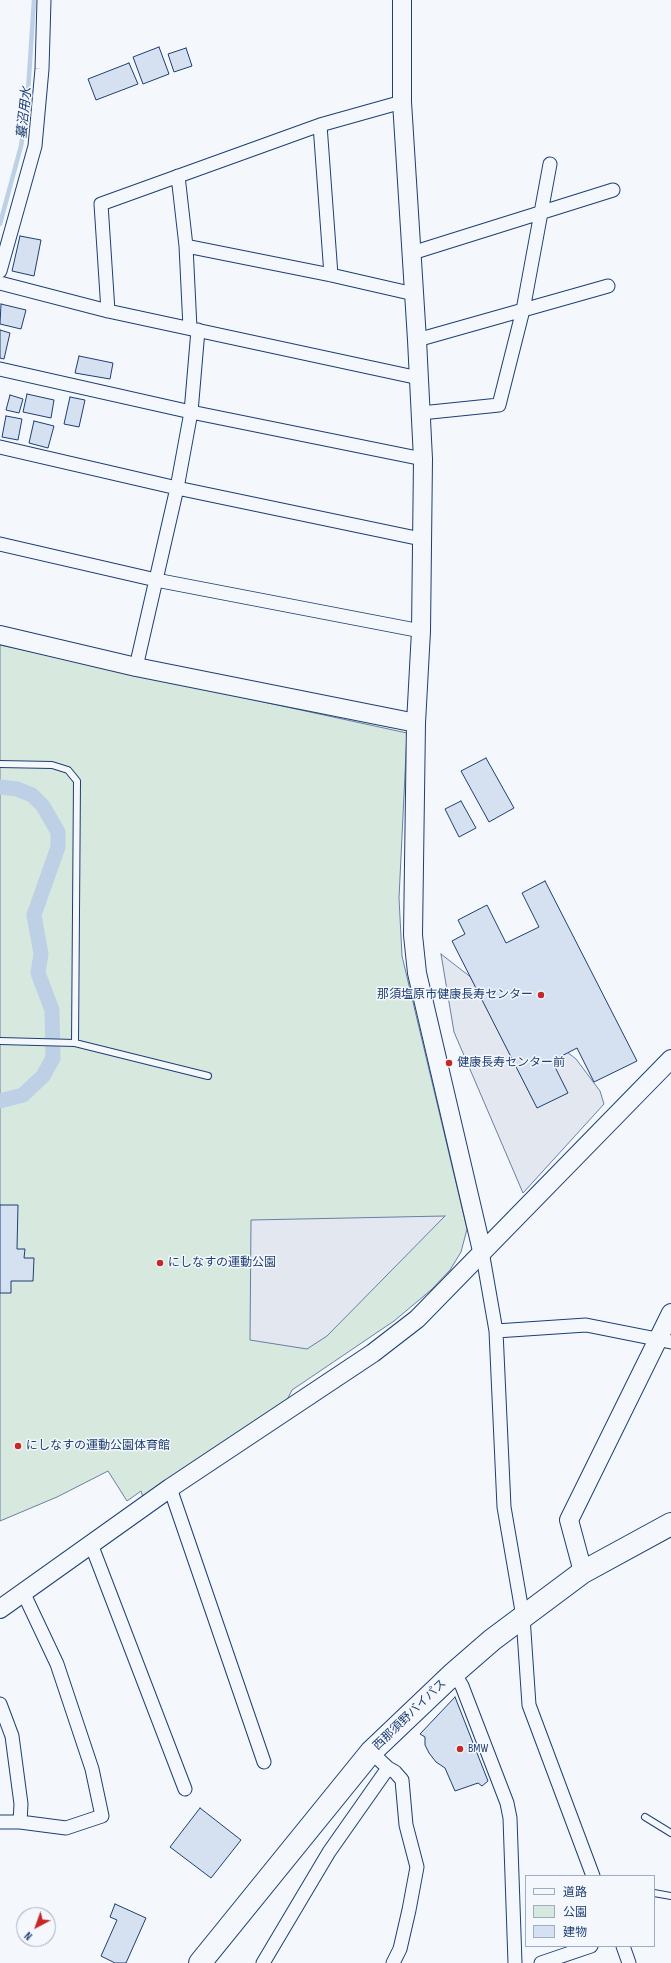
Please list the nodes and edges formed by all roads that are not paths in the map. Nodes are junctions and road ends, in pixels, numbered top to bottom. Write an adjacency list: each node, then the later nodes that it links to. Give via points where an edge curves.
1 (44, 0): 11 (street, via 42,69 35,146)
2 (402, 0): 3 (street)
3 (402, 102): 4 (street); 10 (street)
4 (320, 126): 6 (street); 12 (street)
5 (550, 164): 8 (street)
6 (178, 176): 9 (street); 17 (street, via 101,204)
7 (613, 190): 8 (street)
8 (540, 213): 10 (street); 16 (street)
9 (186, 246): 12 (street); 18 (street)
10 (412, 253): 15 (street)
11 (0, 271)
12 (331, 275): 15 (street)
13 (0, 283): 17 (street)
14 (608, 286): 16 (street)
15 (414, 294): 19 (street)
16 (523, 310): 19 (street); 23 (street, via 499,405)
17 (108, 311): 18 (street)
18 (194, 329): 21 (street); 22 (street)
19 (417, 340): 21 (street)
20 (0, 369): 22 (street)
21 (419, 378): 23 (street)
22 (191, 412): 25 (street); 26 (street)
23 (421, 413): 25 (street)
24 (0, 447): 26 (street)
25 (423, 459): 27 (street)
26 (177, 488): 27 (street); 29 (street)
27 (421, 540): 30 (street)
28 (0, 544): 29 (street)
29 (156, 580): 30 (street); 32 (street)
30 (421, 631): 33 (street)
31 (0, 635): 32 (street)
32 (136, 667): 33 (street)
33 (416, 723): 39 (street, via 413,935 417,973)
34 (0, 764): 36 (lane, via 52,764 68,770 78,781)
35 (0, 1041): 36 (lane)
36 (75, 1042): 38 (lane)
37 (671, 1059): 39 (street)
38 (208, 1076)
39 (482, 1251): 41 (street); 43 (street, via 417,1319 399,1334)
40 (671, 1313): 42 (street)
41 (496, 1331): 42 (street, via 586,1325); 49 (street, via 504,1507)
42 (664, 1341): 46 (street, via 569,1520)
43 (170, 1488): 45 (street); 53 (street)
44 (671, 1524): 46 (highway, 西那須野バイパス)
45 (91, 1544): 47 (street); 55 (street)
46 (583, 1572): 49 (highway, 西那須野バイパス)
47 (23, 1592): 48 (street); 58 (street, via 57,1664 92,1769 102,1816 66,1828)
48 (0, 1609)
49 (523, 1617): 50 (highway, 西那須野バイパス); 60 (street, via 529,1705)
50 (454, 1673): 52 (highway, 西那須野バイパス); 68 (street, via 462,1686 507,1803 510,1818)
51 (0, 1704): 58 (street, via 12,1736 21,1804)
52 (371, 1752): 54 (street); 65 (highway, 西那須野バイパス)
53 (264, 1762)
54 (388, 1768): 66 (street, via 329,1852); 67 (street, via 402,1780 406,1825 417,1867 400,1949)
55 (185, 1789)
56 (645, 1817): 59 (lane)
57 (0, 1822): 58 (street)
58 (20, 1822)
59 (671, 1833)
60 (593, 1875)
61 (655, 1893): 62 (lane)
62 (671, 1896)
63 (588, 1947): 69 (street)
64 (623, 1947): 70 (street)
65 (200, 1963)
66 (263, 1963)
67 (393, 1963)
68 (515, 1963)
69 (541, 1963)
70 (629, 1963)

